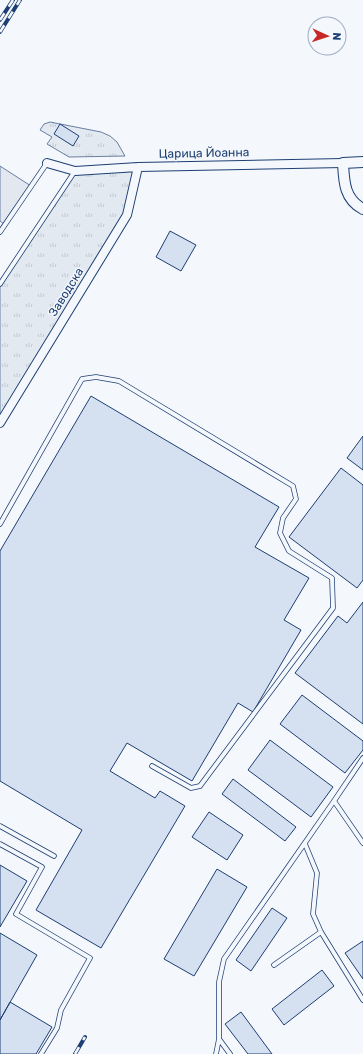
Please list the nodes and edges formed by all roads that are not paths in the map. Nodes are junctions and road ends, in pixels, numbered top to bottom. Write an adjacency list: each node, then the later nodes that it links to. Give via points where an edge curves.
1 (363, 162): 3 (street, Царица Йоанна)
2 (47, 163): 5 (street, Царица Йоанна); 7 (lane)
3 (343, 163): 4 (street, Царица Йоанна); 6 (street, via 348,194 356,205)
4 (138, 167): 5 (street, Царица Йоанна); 9 (street, Заводска, via 127,215)
5 (75, 171): 8 (lane)
6 (363, 209)
7 (0, 232)
8 (0, 284)
9 (0, 423)
10 (0, 524): 12 (lane, via 82,379 96,377 119,381 294,486 296,499 283,518 280,533 290,552 332,578 333,608 200,786 191,788)
11 (363, 758): 13 (lane)
12 (152, 766)
13 (334, 801): 15 (lane); 17 (lane)
14 (0, 826): 18 (lane)
15 (363, 843)
16 (0, 844): 23 (lane, via 42,867 16,914 90,958 61,1010 57,1028)
17 (304, 844): 19 (lane, via 317,873 313,914); 22 (lane, via 224,959 219,982)
18 (54, 856)
19 (321, 932): 20 (lane); 21 (lane)
20 (274, 965)
21 (363, 1000)
22 (219, 1039): 24 (lane); 25 (lane)
23 (42, 1054)
24 (216, 1054)
25 (230, 1054)

